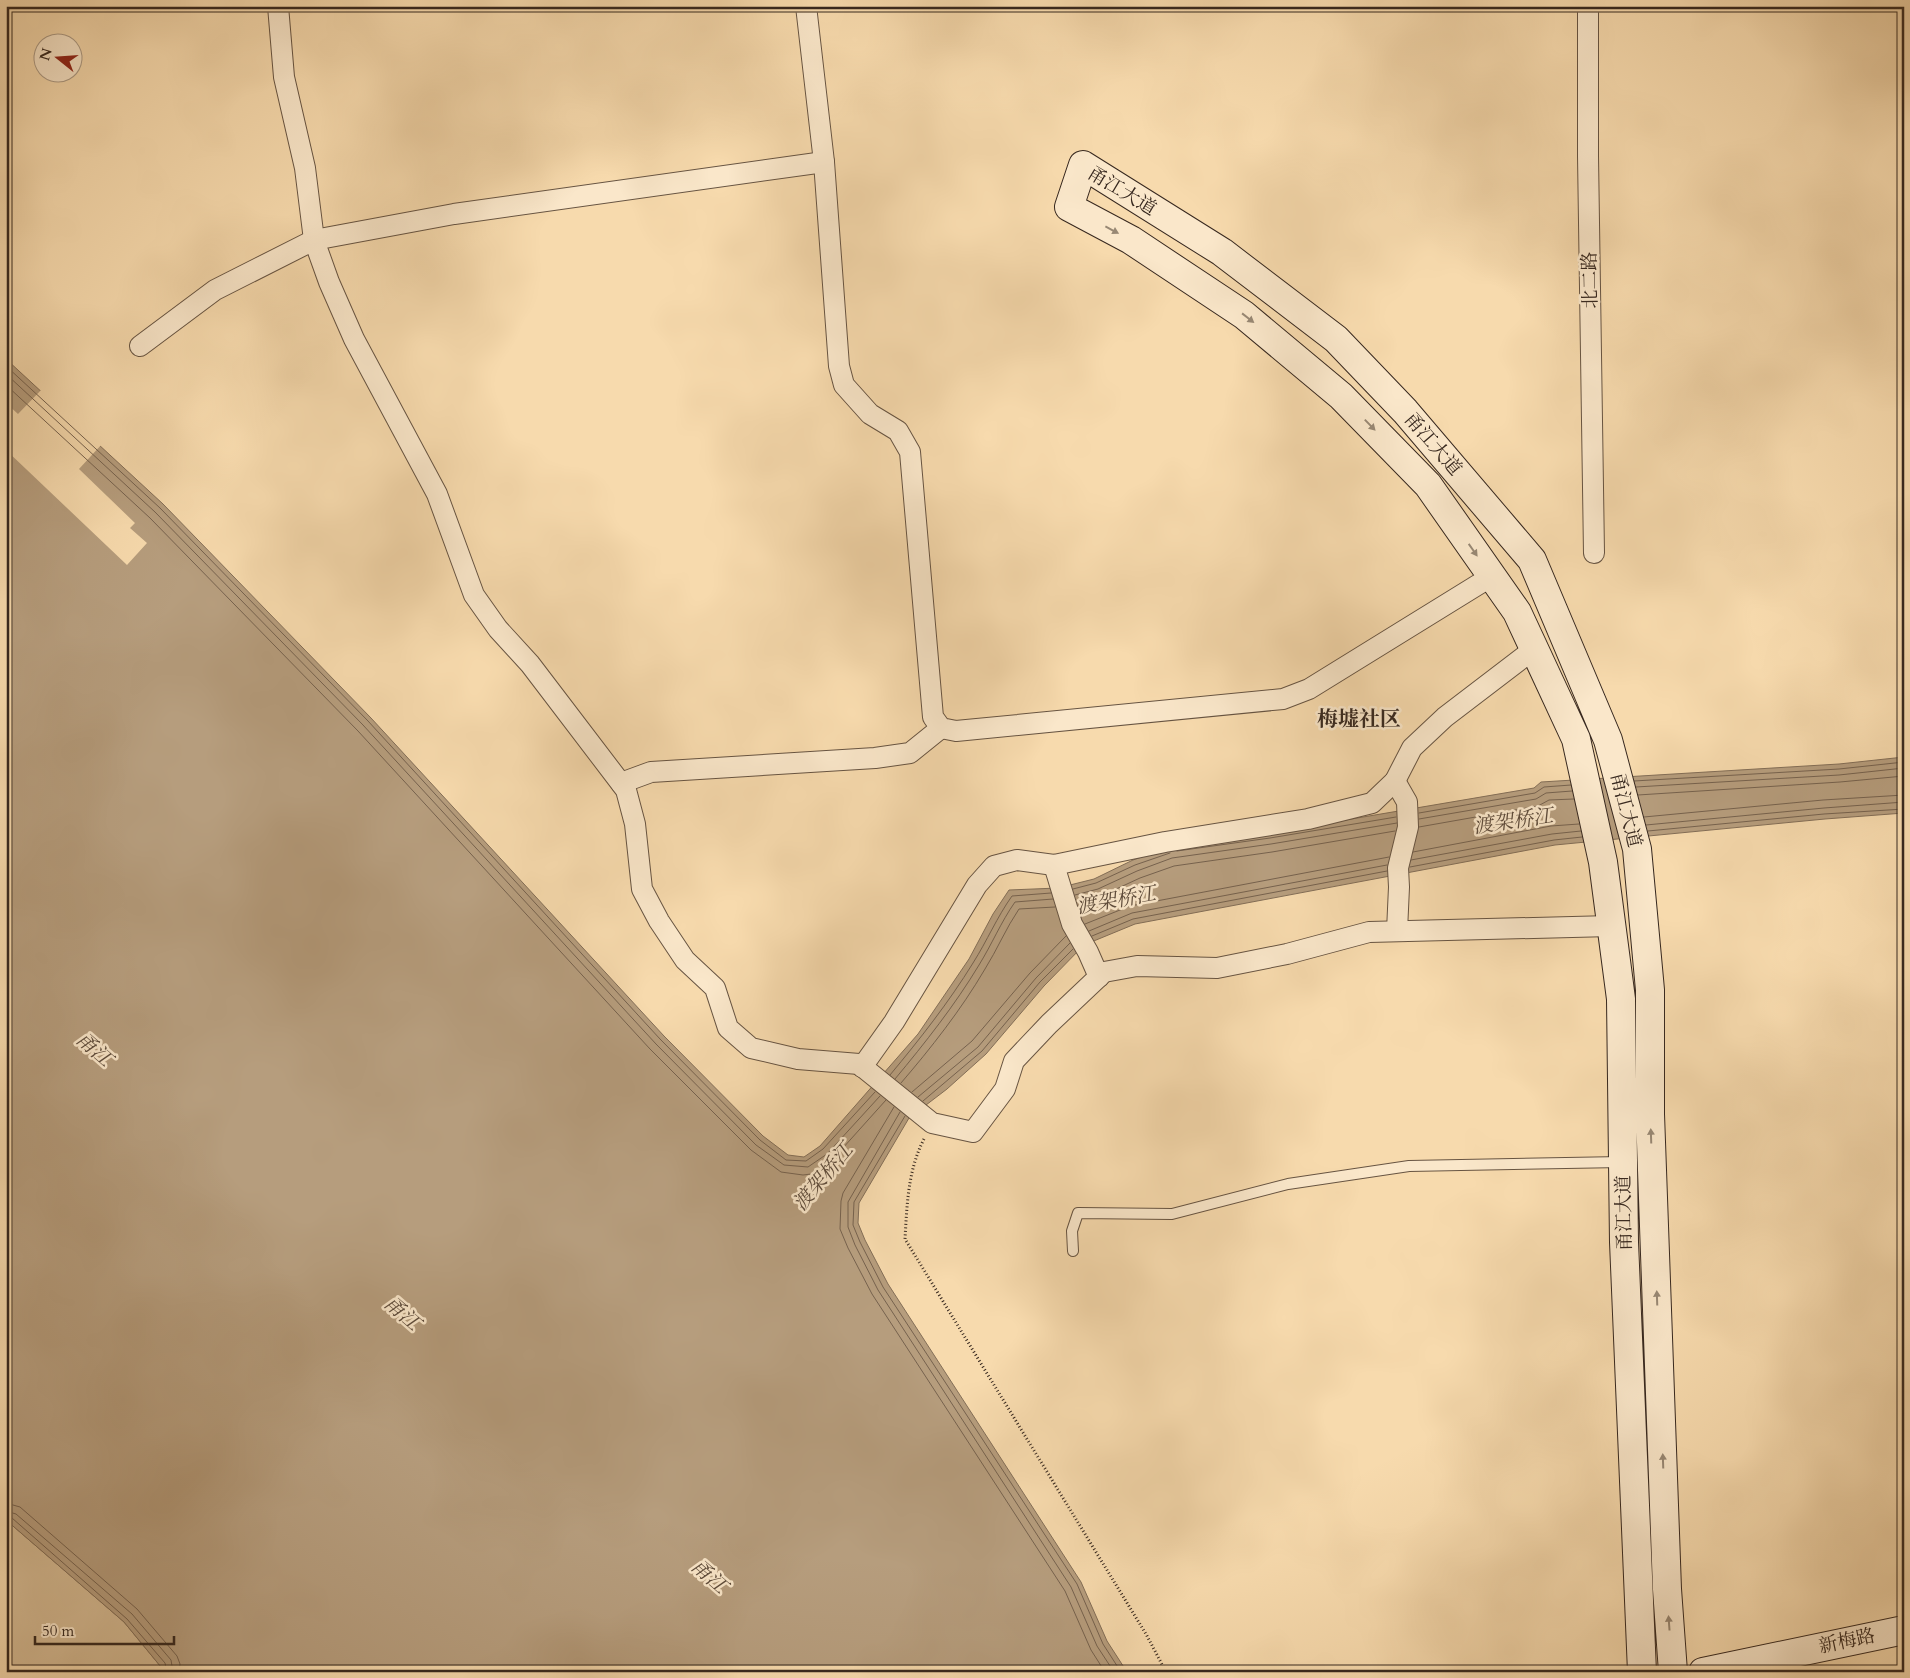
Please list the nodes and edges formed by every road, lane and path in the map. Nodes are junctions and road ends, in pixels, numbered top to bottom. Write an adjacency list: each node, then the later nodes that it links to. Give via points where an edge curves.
1 (278, 6): 5 (street, via 284,77 305,168)
2 (806, 6): 4 (street)
3 (1588, 6): 7 (street, 北二路)
4 (824, 162): 5 (street, via 454,214); 10 (street, via 840,366 844,385 870,414 898,431 910,452 932,717)
5 (314, 240): 6 (street, via 215,290); 12 (street, via 354,339 437,494 474,595)
6 (140, 346)
7 (1594, 553)
8 (1492, 576): 9 (main road, 甬江大道, via 1517,612); 10 (street, via 1309,689 1282,699 956,731); 24 (main road, 甬江大道, one-way to 8, via 1667,1589 1651,1134 1650,990 1637,849 1608,740 1532,560 1405,411 1336,338 1222,252 1083,165 1069,207 1131,240 1244,315 1341,396 1428,485)
9 (1534, 649): 11 (street, via 1445,717 1412,748); 14 (main road, 甬江大道, via 1576,739 1602,862)
10 (941, 728): 12 (street, via 910,753 651,772)
11 (1395, 781): 13 (street, via 1372,803 1308,818 1174,840); 15 (street, via 1407,802 1408,827 1398,868)
12 (621, 783): 17 (street, via 635,824 642,889 685,960 715,988 728,1028 751,1048 798,1059 859,1064)
13 (1057, 874): 16 (street, via 1072,924); 17 (street, via 1017,860 994,866 977,885 894,1022)
14 (1611, 926): 15 (street); 19 (main road, 甬江大道, via 1621,999)
15 (1397, 931): 16 (street, via 1369,932 1287,954 1217,968 1137,966 1104,972)
16 (1099, 977): 18 (street, via 1014,1061 1005,1089 973,1132)
17 (868, 1072): 18 (street)
18 (926, 1118): 22 (path, via 909,1186 905,1239)
19 (1623, 1162): 20 (lane, via 1409,1166 1288,1184 1172,1214 1078,1213 1072,1231); 23 (main road, 甬江大道)
20 (1073, 1251)
21 (1904, 1630): 25 (main road, 新梅路)
22 (1166, 1672)
23 (1642, 1672)
24 (1673, 1672)
25 (1703, 1672)

